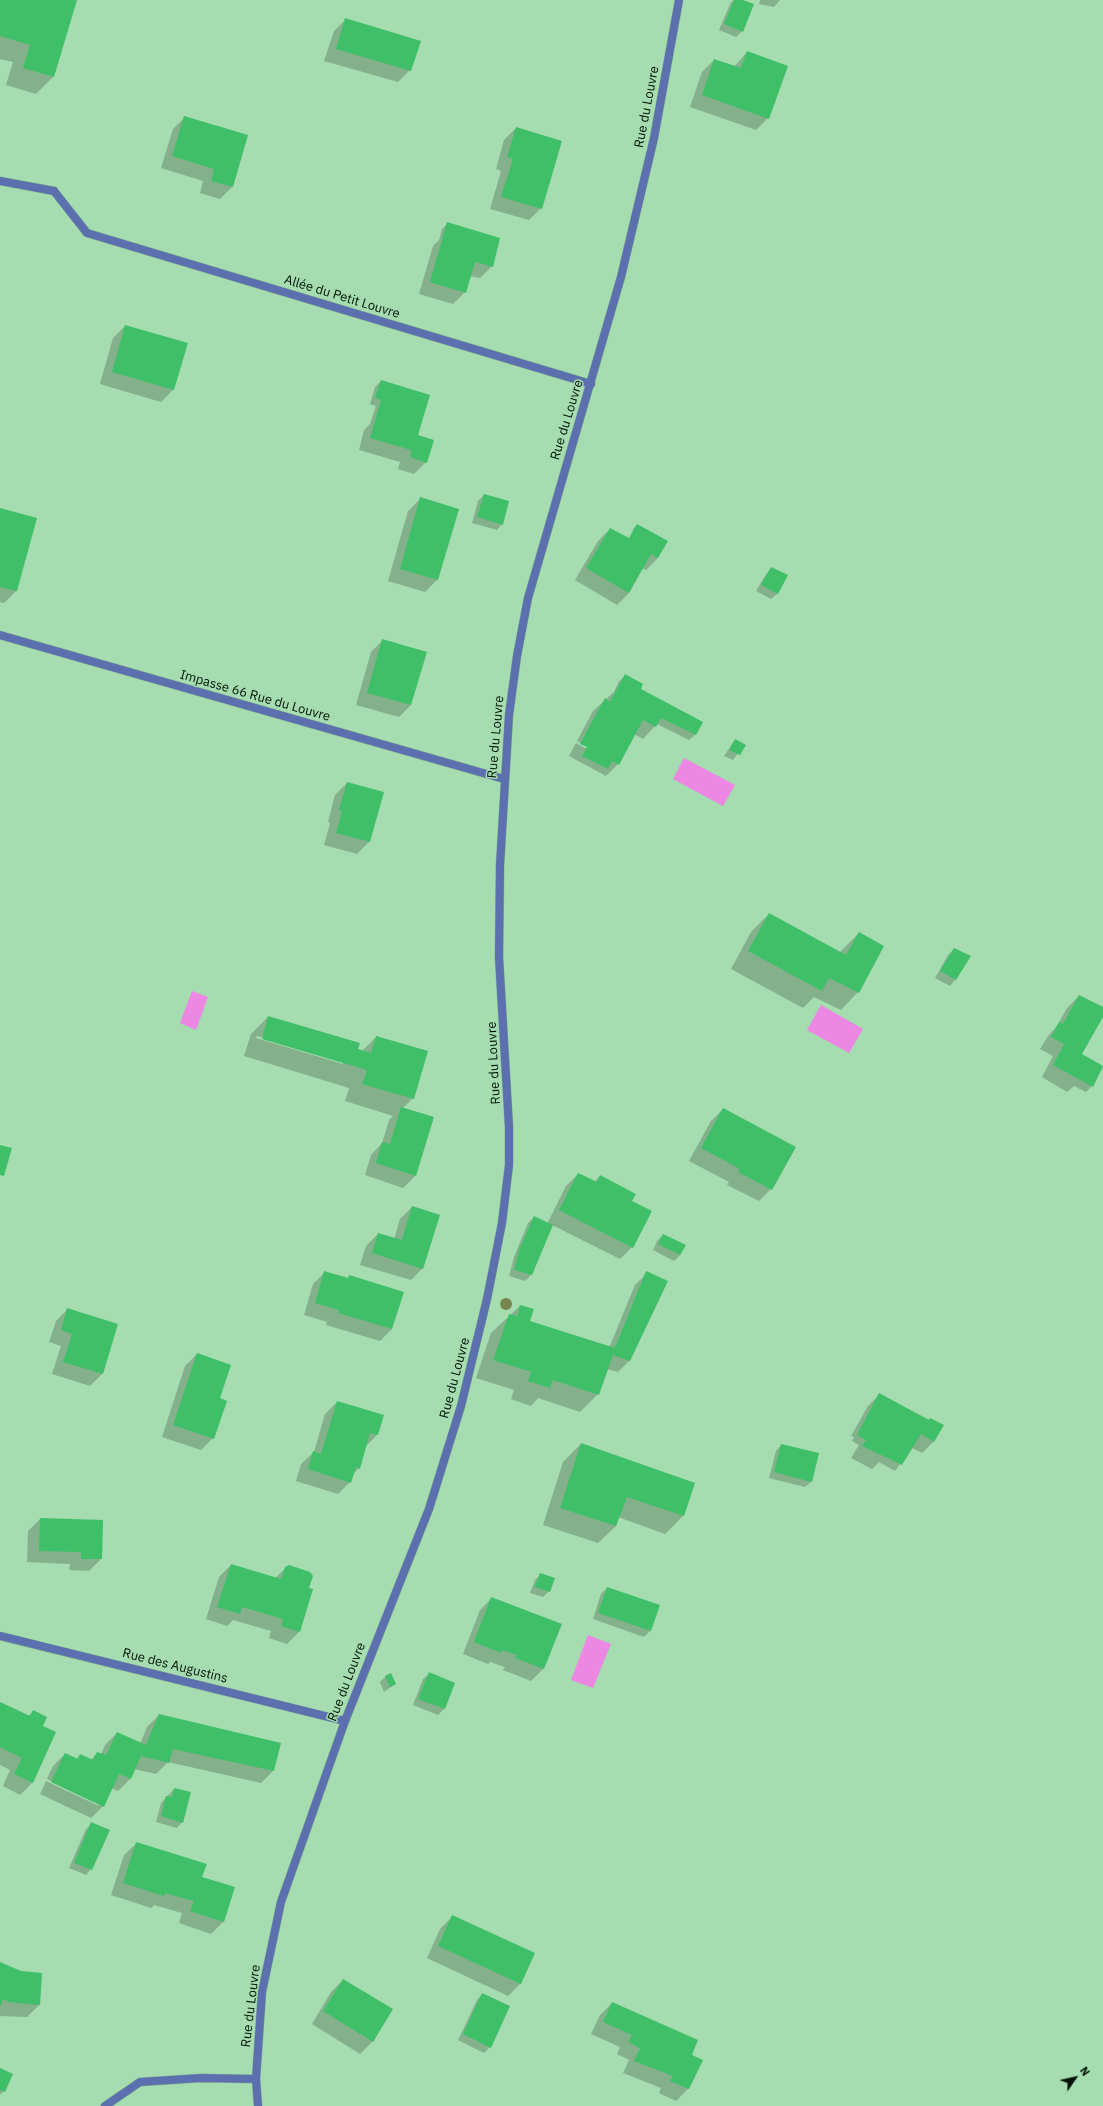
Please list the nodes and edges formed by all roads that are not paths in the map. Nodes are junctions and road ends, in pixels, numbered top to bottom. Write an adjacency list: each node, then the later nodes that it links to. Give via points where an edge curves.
1 (679, 0): 3 (street, Rue du Louvre, via 654,138)
2 (0, 180): 3 (street, Allée du Petit Louvre, via 54,191 87,233)
3 (591, 384): 5 (street, Rue du Louvre, via 528,598 516,656)
4 (0, 635): 5 (street, Impasse 66 Rue du Louvre)
5 (504, 779): 7 (street, Rue du Louvre, via 499,957 509,1165 502,1223 461,1406 429,1509)
6 (0, 1636): 7 (street, Rue des Augustins)
7 (345, 1721): 8 (street, Rue du Louvre, via 281,1902 262,1992)
8 (256, 2079): 9 (street, via 200,2078 140,2082); 10 (street, Rue du Louvre)
9 (105, 2106)
10 (258, 2106)

